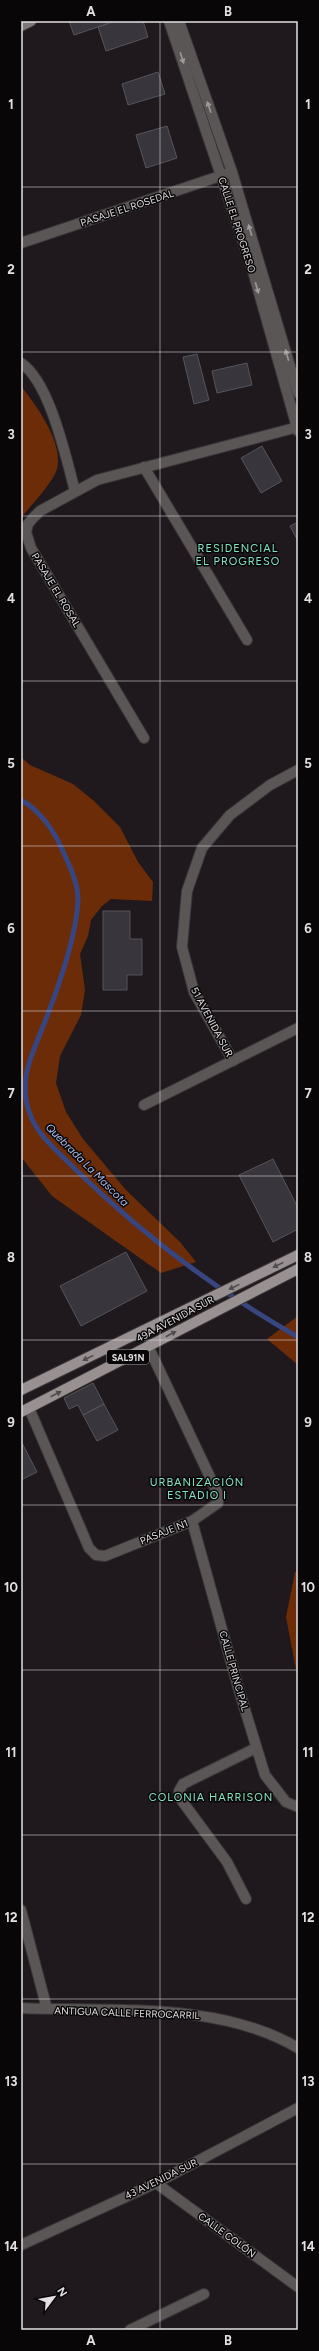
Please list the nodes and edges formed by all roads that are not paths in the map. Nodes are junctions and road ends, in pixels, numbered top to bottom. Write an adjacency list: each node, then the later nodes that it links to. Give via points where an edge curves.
1 (31, 21): 4 (main road)
2 (169, 21): 6 (street, CALLE EL PROGRESO, one-way to 6)
3 (179, 21): 5 (street, CALLE EL PROGRESO, one-way to 3)
4 (21, 26)
5 (232, 172): 6 (street, PASAJE EL ROSEDAL); 9 (street, CALLE EL PROGRESO, one-way to 5)
6 (221, 176): 7 (street, PASAJE EL ROSEDAL); 10 (street, CALLE EL PROGRESO, one-way to 10, via 252,268)
7 (21, 243)
8 (21, 363): 12 (street, via 43,390 55,421)
9 (298, 392)
10 (298, 428): 11 (street, PASAJE EL ROSAL)
11 (144, 467): 12 (street, PASAJE EL ROSAL, via 107,476); 13 (street)
12 (75, 491): 14 (street, PASAJE EL ROSAL, via 40,511 33,518 28,524 27,540)
13 (248, 640)
14 (144, 738)
15 (298, 770): 17 (street, 51 AVENIDA SUR, via 270,785 230,815 202,848 187,891 182,947 194,992)
16 (298, 1028): 17 (street)
17 (233, 1060): 18 (street)
18 (144, 1105)
19 (298, 1255): 22 (main road, 49A AVENIDA SUR / SAL91N, one-way to 22)
20 (298, 1269): 21 (main road, 49A AVENIDA SUR / SAL91N, one-way to 20)
21 (148, 1346): 23 (main road, 49A AVENIDA SUR / SAL91N, one-way to 21); 24 (street, PASAJE N1, via 218,1494 218,1503)
22 (21, 1390)
23 (25, 1410): 24 (street, PASAJE N1, via 89,1548 96,1555 105,1556)
24 (192, 1520): 25 (street, CALLE PRINCIPAL)
25 (256, 1748): 26 (street, CALLE PRINCIPAL, via 265,1775 286,1802); 27 (street, via 183,1784 179,1791 182,1801 227,1862)
26 (298, 1807)
27 (246, 1899)
28 (21, 1910): 30 (street)
29 (21, 2008): 30 (street, ANTIGUA CALLE FERROCARRIL)
30 (48, 2009): 31 (street, ANTIGUA CALLE FERROCARRIL, via 190,2014 244,2024)
31 (298, 2048)
32 (298, 2108): 33 (street, 43 AVENIDA SUR)
33 (156, 2183): 34 (street, 43 AVENIDA SUR); 35 (street, CALLE COLÓN)
34 (21, 2245)
35 (298, 2287)
36 (204, 2294): 37 (street)
37 (130, 2330)

